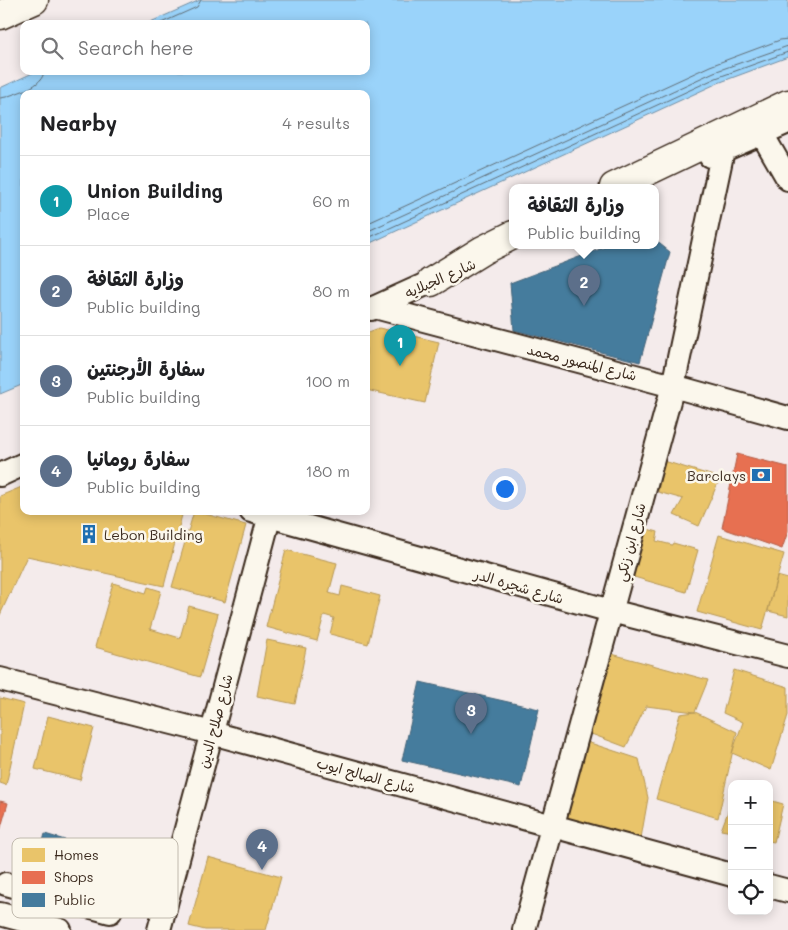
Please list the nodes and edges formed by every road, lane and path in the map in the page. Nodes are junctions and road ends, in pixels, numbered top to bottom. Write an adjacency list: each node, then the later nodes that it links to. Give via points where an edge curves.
1 (34, 0): 2 (main road)
2 (0, 15)
3 (788, 104): 8 (main road)
4 (788, 122): 5 (street)
5 (762, 134): 6 (street); 7 (street)
6 (723, 150): 9 (street); 14 (street, شارع ابن زنكي)
7 (788, 179)
8 (620, 184)
9 (648, 184)
10 (509, 237): 12 (main road)
11 (509, 247): 12 (street, شارع الجبلايه)
12 (431, 282): 13 (street, شارع الجبلايه)
13 (371, 309): 14 (street, شارع المنصور محمد)
14 (673, 386): 15 (street, شارع المنصور محمد); 20 (street, شارع ابن زنكي)
15 (788, 418)
16 (20, 466): 17 (street)
17 (0, 475)
18 (264, 515): 23 (street, شارع صلاح الدين)
19 (271, 515): 20 (street, شارع شجره الدر)
20 (611, 611): 21 (street, شارع شجره الدر); 24 (street, شارع ابن زنكي)
21 (788, 656)
22 (0, 679): 23 (street, شارع الصالح ايوب)
23 (212, 733): 24 (street, شارع الصالح ايوب); 25 (street, شارع صلاح الدين)
24 (552, 827): 26 (street, شارع الصالح ايوب); 33 (street, شارع ابن زنكي)
25 (178, 859)
26 (728, 874)
27 (6, 884): 28 (street)
28 (12, 886)
29 (773, 887): 30 (street)
30 (788, 891)
31 (15, 918): 32 (street)
32 (60, 930)
33 (524, 930)

